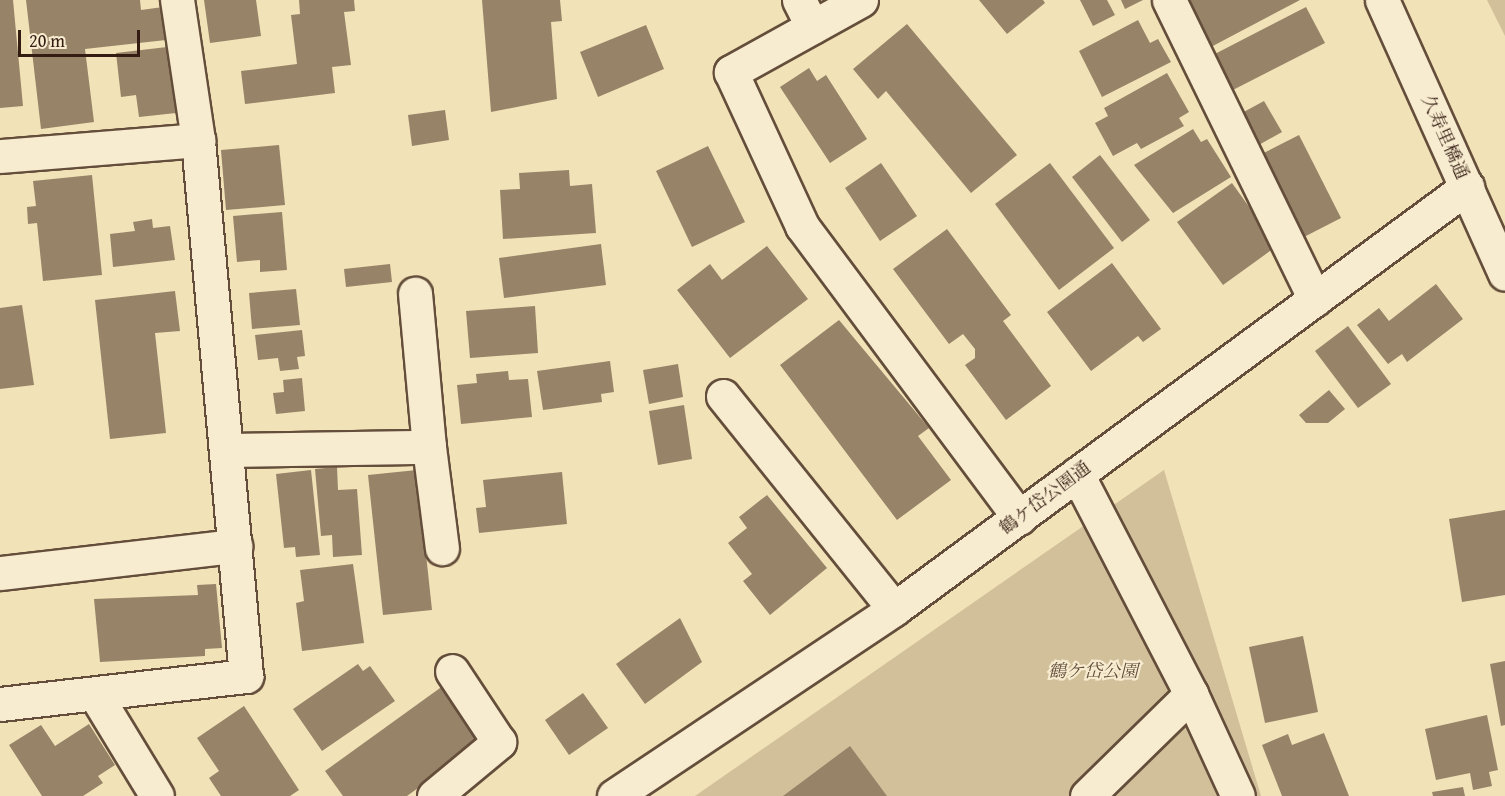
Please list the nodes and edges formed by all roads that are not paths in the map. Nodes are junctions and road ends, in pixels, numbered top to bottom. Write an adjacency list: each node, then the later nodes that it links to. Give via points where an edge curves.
1 (177, 0): 6 (street)
2 (861, 0): 5 (street)
3 (1169, 0): 11 (street)
4 (1382, 0): 8 (street, 久寿里橋通)
5 (806, 14): 16 (street, via 731,72 802,226)
6 (198, 140): 7 (street); 14 (street)
7 (0, 156)
8 (1467, 187): 9 (street, 久寿里橋通); 11 (street, 鶴ケ岱公園通)
9 (1505, 274)
10 (415, 294): 13 (street)
11 (1315, 299): 15 (street, 鶴ケ岱公園通)
12 (723, 396): 20 (street)
13 (429, 447): 14 (street); 18 (street)
14 (229, 450): 17 (street)
15 (1077, 474): 16 (street, 鶴ケ岱公園通); 23 (street)
16 (1020, 518): 20 (street, 鶴ケ岱公園通)
17 (235, 546): 19 (street); 22 (street, via 246,676)
18 (442, 548)
19 (0, 573)
20 (894, 609): 27 (street, 鶴ケ岱公園通)
21 (452, 671): 26 (street, via 499,742)
22 (95, 694): 24 (street); 25 (street)
23 (1191, 694): 28 (street); 29 (street)
24 (0, 704)
25 (157, 796)
26 (434, 796)
27 (614, 796)
28 (1088, 796)
29 (1238, 796)

